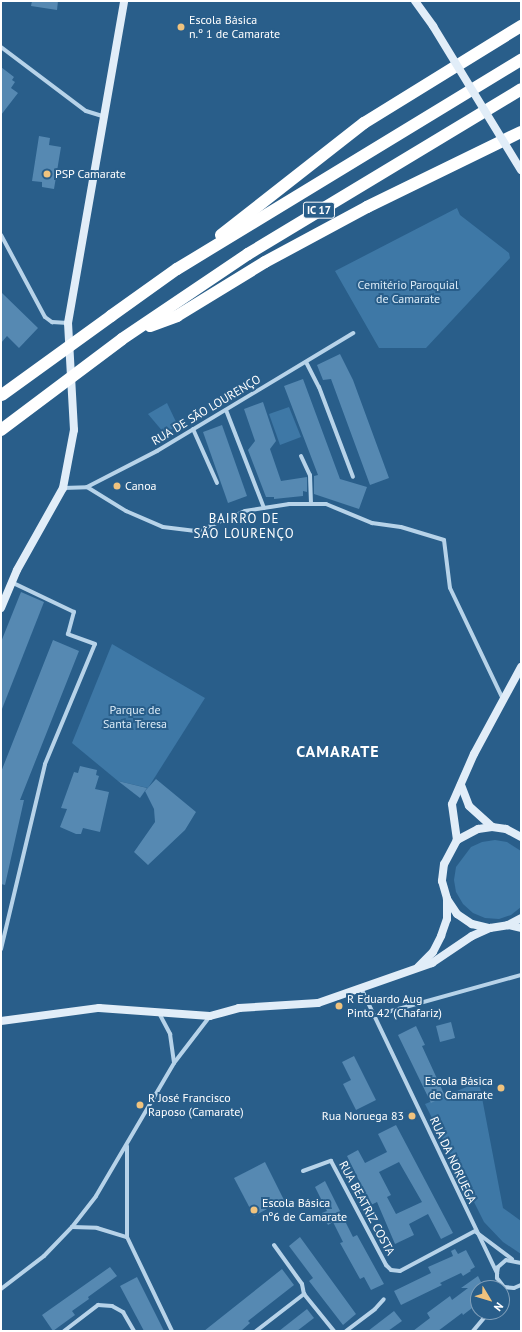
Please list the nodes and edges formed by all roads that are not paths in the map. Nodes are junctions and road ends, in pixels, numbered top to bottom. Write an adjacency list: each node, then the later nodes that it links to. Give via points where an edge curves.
1 (124, 1): 7 (street)
2 (415, 1): 9 (street, bridge)
3 (521, 26): 11 (highway, via 364,122)
4 (1, 47): 7 (street, via 86,111)
5 (521, 60): 11 (highway, IC 17)
6 (521, 89): 13 (highway, IC 17, via 255,250)
7 (102, 116): 12 (street)
8 (521, 132): 13 (highway, via 367,207 265,262 177,316)
9 (521, 170)
10 (1, 235): 12 (street, via 42,313 52,322)
11 (177, 269): 16 (highway, IC 17, bridge)
12 (68, 323): 24 (street, via 74,430)
13 (132, 332): 19 (highway, IC 17, bridge)
14 (353, 333): 15 (street, RUA DE SÃO LOURENÇO)
15 (306, 362): 17 (street, RUA DE SÃO LOURENÇO); 21 (street, via 319,387)
16 (1, 396)
17 (226, 410): 18 (street, RUA DE SÃO LOURENÇO); 26 (street)
18 (194, 429): 22 (street); 23 (street, RUA DE SÃO LOURENÇO)
19 (1, 430)
20 (301, 456): 25 (street, via 310,475)
21 (353, 478)
22 (217, 483)
23 (87, 487): 24 (street, RUA DE SÃO LOURENÇO); 26 (street, via 126,511 163,527 204,529 245,511)
24 (63, 488): 27 (street)
25 (311, 504): 26 (street); 30 (street, via 326,504 372,523 401,527 444,540 450,588)
26 (264, 508)
27 (11, 582): 28 (street); 40 (street, via 74,612 68,634 95,644 45,764)
28 (1, 608)
29 (521, 667): 30 (street)
30 (504, 701): 31 (street, via 474,754)
31 (461, 785): 32 (street, via 469,806); 34 (street, via 452,804)
32 (492, 827): 33 (street); 34 (street, via 478,830)
33 (520, 835)
34 (457, 840): 35 (street, via 444,864 442,881)
35 (447, 899): 38 (street, via 457,914); 41 (street, via 447,919 441,936 433,952)
36 (521, 918): 37 (street)
37 (508, 925): 38 (street); 39 (street)
38 (490, 928): 41 (street, via 472,936 432,963)
39 (521, 928)
40 (1, 949)
41 (415, 969): 43 (street)
42 (521, 975): 46 (street)
43 (362, 990): 45 (street, via 318,1003 239,1008); 46 (street, RUA DA NORUEGA)
44 (158, 1013): 45 (street); 47 (street, via 99,1008); 48 (street, via 170,1034)
45 (210, 1016): 48 (street)
46 (373, 1016): 52 (street, RUA DA NORUEGA)
47 (1, 1020)
48 (174, 1064): 49 (street)
49 (127, 1145): 51 (street, via 96,1196); 53 (street)
50 (303, 1171): 52 (street, RUA BEATRIZ COSTA, via 331,1161 386,1265 392,1270 400,1271)
51 (72, 1227): 53 (street, via 97,1228); 61 (street, via 44,1256)
52 (474, 1231): 55 (street, RUA DA NORUEGA); 57 (street, RUA DA NORUEGA)
53 (127, 1237): 68 (street)
54 (274, 1245): 62 (street, via 302,1284)
55 (512, 1259): 56 (street, RUA DA NORUEGA); 57 (street, via 502,1263)
56 (521, 1263)
57 (496, 1273): 58 (street, RUA DA NORUEGA)
58 (499, 1280)
59 (521, 1284): 60 (street)
60 (510, 1288)
61 (1, 1289)
62 (304, 1294): 69 (street); 70 (street)
63 (384, 1299): 71 (street)
64 (483, 1320): 65 (street)
65 (475, 1330)
66 (64, 1331): 67 (street, via 98,1305 112,1306 123,1312)
67 (134, 1331)
68 (172, 1331)
69 (256, 1331)
70 (334, 1331)
71 (346, 1331)

